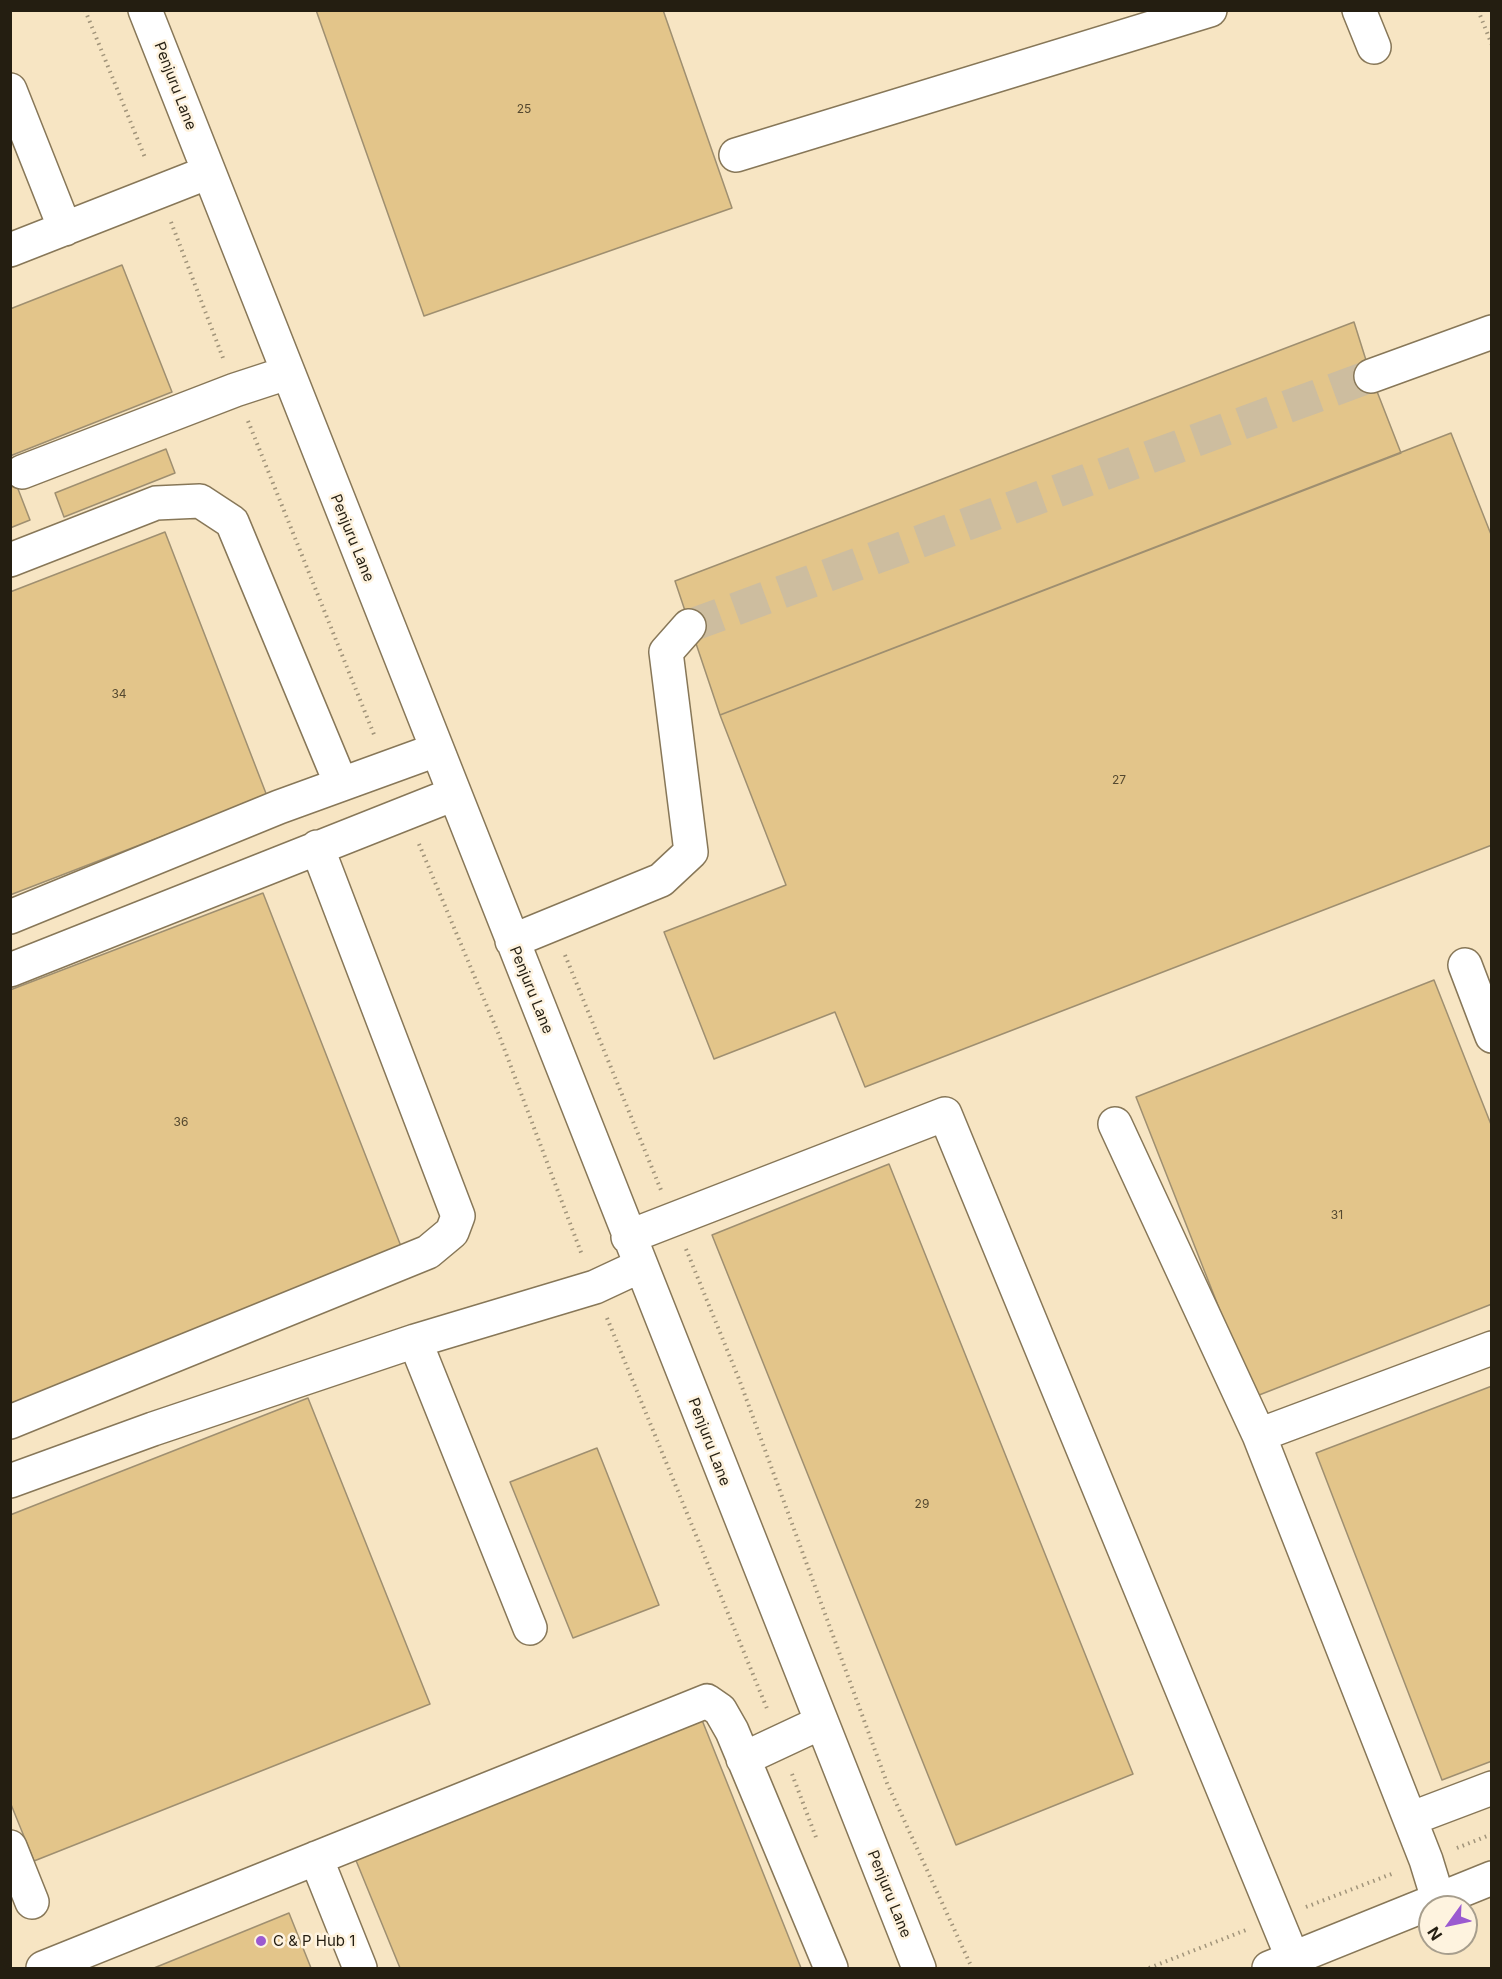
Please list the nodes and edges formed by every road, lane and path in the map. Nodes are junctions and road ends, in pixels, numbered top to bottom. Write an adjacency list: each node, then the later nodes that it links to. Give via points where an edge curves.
1 (85, 10): 11 (path)
2 (145, 10): 10 (street, Penjuru Lane)
3 (1210, 10): 9 (street)
4 (1359, 10): 7 (street)
5 (1478, 10): 6 (path)
6 (1491, 45)
7 (1374, 47)
8 (10, 90): 12 (street)
9 (735, 155)
10 (208, 172): 11 (street); 15 (street, Penjuru Lane)
11 (159, 191): 12 (street); 17 (path)
12 (65, 229): 13 (street)
13 (10, 250)
14 (1491, 332): 16 (street)
15 (287, 374): 17 (street); 21 (street, Penjuru Lane)
16 (1371, 376)
17 (235, 390): 18 (street); 22 (path)
18 (22, 472)
19 (10, 561): 23 (street, via 156,503 200,501 232,522)
20 (690, 626): 28 (street, via 666,652 691,852 662,880)
21 (436, 750): 22 (street); 24 (street, Penjuru Lane)
22 (387, 767): 23 (street)
23 (341, 784): 27 (street)
24 (454, 794): 25 (street); 29 (street, Penjuru Lane)
25 (406, 813): 26 (street); 37 (path, via 499,1035)
26 (317, 847): 31 (street); 40 (street, via 458,1216 452,1232 428,1252)
27 (10, 916)
28 (552, 924): 29 (street); 34 (path)
29 (512, 941): 35 (street, Penjuru Lane)
30 (1465, 965): 32 (street)
31 (10, 970)
32 (1491, 1036)
33 (1115, 1124): 41 (street)
34 (673, 1219): 35 (street); 59 (street, via 945,1114); 65 (path, via 739,1379 886,1783)
35 (628, 1236): 36 (street, Penjuru Lane)
36 (640, 1266): 37 (street); 44 (street, Penjuru Lane)
37 (594, 1287): 38 (street); 45 (path)
38 (416, 1341): 42 (street); 43 (street)
39 (1491, 1348): 41 (street)
40 (10, 1422)
41 (1259, 1435): 48 (street)
42 (10, 1480)
43 (530, 1628)
44 (820, 1723): 45 (street); 64 (street, Penjuru Lane)
45 (779, 1742): 46 (street); 51 (path)
46 (743, 1759): 52 (street, via 720,1710 707,1701); 63 (street)
47 (1491, 1788): 48 (street)
48 (1410, 1819): 53 (street)
49 (1491, 1834): 53 (path)
50 (10, 1847): 57 (street)
51 (821, 1850)
52 (316, 1858): 61 (street); 62 (street)
53 (1426, 1860): 55 (street); 59 (path)
54 (1491, 1878): 56 (street)
55 (1437, 1895)
56 (1448, 1895)
57 (32, 1902)
58 (1418, 1907): 60 (street)
59 (1277, 1918): 60 (street); 66 (path)
60 (1281, 1964)
61 (43, 1968)
62 (360, 1968)
63 (831, 1968)
64 (919, 1968)
65 (972, 1968)
66 (1149, 1968)

